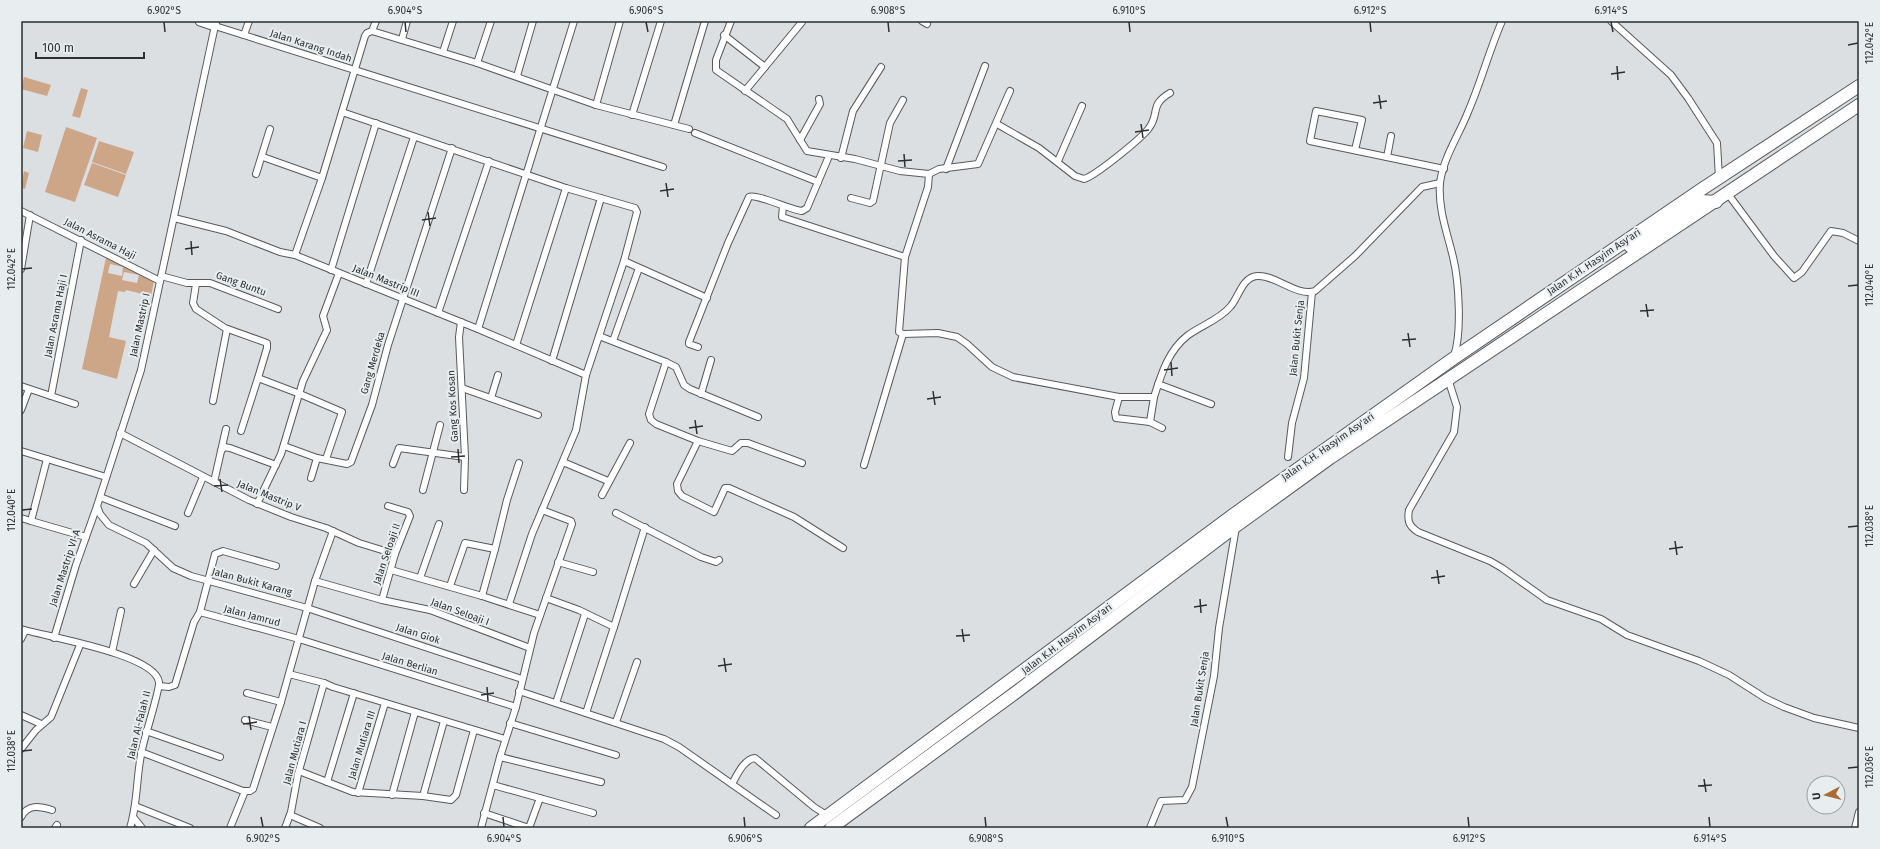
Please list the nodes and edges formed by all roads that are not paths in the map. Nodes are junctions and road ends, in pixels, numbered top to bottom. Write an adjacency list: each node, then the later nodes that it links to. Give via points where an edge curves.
1 (200, 21): 16 (street)
2 (249, 21): 18 (street)
3 (376, 21): 17 (street)
4 (408, 21): 20 (street)
5 (453, 21): 21 (street)
6 (491, 21): 22 (street)
7 (533, 21): 27 (street)
8 (574, 21): 29 (street)
9 (620, 21): 35 (street)
10 (661, 21): 39 (street)
11 (705, 21): 42 (street)
12 (731, 21): 19 (street)
13 (1502, 21): 61 (street, via 1474,99 1449,152)
14 (1611, 21): 66 (street, via 1671,75 1688,98 1717,143)
15 (802, 22): 24 (street)
16 (216, 23): 18 (street, Jalan Karang Indah); 77 (street, Jalan Mastrip I)
17 (372, 31): 20 (street); 26 (street, via 367,33)
18 (244, 35): 26 (street, Jalan Karang Indah)
19 (724, 35): 24 (street); 30 (street, via 716,60 716,70)
20 (402, 39): 21 (street)
21 (443, 52): 22 (street)
22 (477, 63): 27 (street)
23 (984, 66): 60 (street)
24 (765, 67): 30 (street)
25 (881, 67): 55 (street, via 853,111)
26 (354, 70): 38 (street); 43 (street, Jalan Karang Indah)
27 (517, 76): 29 (street)
28 (1859, 86): 66 (highway, Jalan K.H. Hasyim Asy'ari)
29 (553, 89): 35 (street); 43 (street)
30 (745, 91): 49 (street, via 787,119)
31 (1010, 91): 41 (street)
32 (1170, 93): 57 (street, via 1159,100 1152,124 1146,131 1088,178 1075,176)
33 (820, 99): 49 (street, via 820,104)
34 (903, 100): 58 (street, via 890,123)
35 (596, 104): 39 (street)
36 (1859, 105): 70 (highway, Jalan K.H. Hasyim Asy'ari)
37 (1082, 106): 57 (street)
38 (342, 112): 40 (street); 65 (street)
39 (632, 115): 42 (street)
40 (376, 123): 48 (street); 87 (street)
41 (996, 124): 57 (street); 60 (street, via 978,164)
42 (674, 125): 45 (street)
43 (540, 128): 59 (street, Jalan Karang Indah); 62 (street)
44 (270, 129): 53 (street)
45 (689, 129)
46 (695, 133): 67 (street)
47 (1391, 136): 54 (street)
48 (414, 137): 50 (street); 91 (street)
49 (800, 140): 52 (street, via 807,151)
50 (452, 148): 56 (street); 95 (street, Gang Merdeka)
51 (1355, 150): 51 (street, via 1310,141 1316,111 1362,120); 54 (street)
52 (829, 156): 55 (street); 67 (street)
53 (263, 157): 63 (street); 65 (street)
54 (1386, 157): 61 (street)
55 (840, 158): 58 (street)
56 (489, 160): 62 (street); 97 (street)
57 (1058, 160)
58 (879, 166): 64 (street); 72 (street, via 872,202)
59 (662, 167)
60 (946, 168): 64 (street)
61 (1444, 169): 68 (street)
62 (526, 173): 69 (street); 100 (street)
63 (256, 174)
64 (929, 174): 82 (street, via 928,187)
65 (322, 178): 81 (street)
66 (1719, 178): 78 (highway, Jalan K.H. Hasyim Asy'ari)
67 (818, 182): 74 (street, via 806,210 799,211)
68 (1440, 183): 92 (street, via 1422,187 1355,256); 106 (street, via 1442,221 1456,270 1459,332)
69 (566, 188): 71 (street); 104 (street)
70 (1728, 194): 73 (highway, Jalan K.H. Hasyim Asy'ari); 80 (street, via 1794,278 1802,272 1831,231 1843,232)
71 (602, 198): 83 (street, via 636,210 637,216); 108 (street)
72 (851, 198)
73 (1716, 202): 78 (highway, via 1701,201 1630,247 1627,243); 84 (highway, Jalan K.H. Hasyim Asy'ari)
74 (783, 206): 82 (street, via 782,217); 94 (street, via 755,196 749,197)
75 (21, 211): 76 (street, Jalan Asrama Haji)
76 (30, 215): 79 (street, Jalan Asrama Haji); 85 (street)
77 (174, 218): 81 (street, Jalan Mastrip III, via 226,231 280,252); 89 (street, Jalan Mastrip I)
78 (1632, 237): 93 (highway, Jalan K.H. Hasyim Asy'ari)
79 (81, 240): 89 (street, Jalan Asrama Haji); 120 (street, Jalan Asrama Haji I)
80 (1859, 242)
81 (295, 255): 87 (street, Jalan Mastrip III)
82 (905, 256): 101 (street, via 898,330)
83 (624, 262): 86 (street); 102 (street)
84 (1624, 263): 93 (highway, via 1627,257 1623,254 1566,292); 113 (highway, Jalan K.H. Hasyim Asy'ari)
85 (21, 266)
86 (639, 268): 94 (street); 103 (street)
87 (330, 270): 88 (street, Jalan Mastrip III)
88 (339, 273): 91 (street, Jalan Mastrip III); 118 (street, via 323,316 326,330)
89 (161, 278): 90 (street, Jalan Asrama Haji); 135 (street, Jalan Mastrip I, via 141,370)
90 (196, 284): 96 (street, Gang Buntu, via 210,283); 99 (street, via 194,307)
91 (366, 284): 95 (street, Jalan Mastrip III)
92 (1312, 292): 114 (street, via 1255,276 1240,290 1230,307 1178,345); 143 (street, Jalan Bukit Senja, via 1304,378 1292,423)
93 (1549, 293): 106 (highway, Jalan K.H. Hasyim Asy'ari)
94 (707, 298): 105 (street, via 689,342)
95 (404, 299): 97 (street, Jalan Mastrip III); 146 (street, Gang Merdeka, via 362,432 349,464)
96 (278, 309)
97 (438, 313): 98 (street, Jalan Mastrip III)
98 (461, 322): 100 (street, Jalan Mastrip III); 117 (street, Gang Kos Kosan, via 459,337)
99 (227, 329): 112 (street, via 267,343); 124 (street)
100 (478, 329): 104 (street, Jalan Mastrip III)
101 (903, 334): 121 (street, via 950,335 967,344 981,359 1005,374); 152 (street)
102 (599, 336): 103 (street); 111 (street)
103 (613, 341): 109 (street)
104 (516, 345): 108 (street, Jalan Mastrip III)
105 (698, 347)
106 (1454, 358): 254 (highway, Jalan K.H. Hasyim Asy'ari, via 1237,512)
107 (711, 360): 119 (street)
108 (552, 361): 111 (street, Jalan Mastrip III)
109 (666, 362): 119 (street, via 676,367 684,385); 136 (street, via 649,414 651,420)
110 (498, 375): 123 (street)
111 (586, 375): 147 (street, via 580,400 579,421)
112 (258, 378): 118 (street); 134 (street)
113 (1450, 379): 172 (highway, Jalan K.H. Hasyim Asy'ari, via 1356,440); 228 (street, via 1457,407 1454,432 1409,510 1408,523 1412,528 1490,561 1557,605 1595,617 1627,635 1699,661 1784,707 1814,718)
114 (1158, 384): 122 (street); 126 (street)
115 (21, 386): 116 (street)
116 (29, 388): 120 (street); 127 (street)
117 (462, 388): 123 (street); 142 (street, Gang Kos Kosan)
118 (300, 394): 138 (street); 146 (street, via 342,412)
119 (701, 394): 129 (street)
120 (51, 396): 125 (street)
121 (1119, 397): 122 (street); 130 (street, via 1115,417)
122 (1154, 397): 130 (street)
123 (491, 398): 128 (street)
124 (213, 401)
125 (75, 404)
126 (1211, 404)
127 (21, 410)
128 (538, 415)
129 (758, 417)
130 (1150, 422): 133 (street)
131 (440, 425): 141 (street)
132 (226, 428): 140 (street)
133 (1162, 428)
134 (241, 431)
135 (120, 433): 153 (street, Jalan Mastrip I); 154 (street, Jalan Mastrip V)
136 (698, 441): 149 (street, via 732,451 741,443 748,442); 176 (street, via 677,484 682,496 714,512 725,488 729,488 794,517)
137 (630, 443): 156 (street)
138 (284, 446): 144 (street); 151 (street)
139 (21, 451): 145 (street)
140 (221, 451): 151 (street, via 227,447); 157 (street)
141 (433, 453): 142 (street); 150 (street, via 399,448); 158 (street)
142 (465, 457): 159 (street, Gang Kos Kosan)
143 (1288, 457)
144 (317, 458): 146 (street); 155 (street)
145 (47, 459): 153 (street); 169 (street)
146 (326, 459)
147 (563, 462): 156 (street); 165 (street)
148 (519, 463): 177 (street)
149 (802, 463)
150 (393, 464)
151 (276, 465): 162 (street)
152 (864, 465)
153 (106, 477): 161 (street, Jalan Mastrip I)
154 (202, 477): 157 (street, Jalan Mastrip V); 166 (street)
155 (310, 478)
156 (608, 481): 160 (street)
157 (214, 482): 162 (street, Jalan Mastrip V)
158 (423, 490)
159 (464, 490)
160 (602, 495)
161 (100, 497): 163 (street, Jalan Mastrip I); 171 (street)
162 (257, 504): 174 (street, Jalan Mastrip V)
163 (97, 506): 175 (street, Jalan Mastrip VI-A); 178 (street, via 108,525)
164 (388, 506): 179 (street, Jalan Seloaji II, via 408,512 410,516)
165 (542, 510): 181 (street, via 571,521 572,524); 193 (street)
166 (188, 513)
167 (616, 513): 173 (street)
168 (21, 518): 169 (street)
169 (31, 521): 175 (street)
170 (438, 524): 185 (street)
171 (175, 526)
172 (1236, 526): 266 (highway, Jalan K.H. Hasyim Asy'ari); 267 (street, Jalan Bukit Senja, via 1218,628 1214,676 1192,788 1185,800 1161,801)
173 (645, 527): 180 (street, via 702,557 716,562); 199 (street)
174 (333, 531): 179 (street, Jalan Mastrip V, via 354,542); 187 (street)
175 (86, 537): 201 (street, Jalan Mastrip VI-A)
176 (842, 548)
177 (495, 549): 189 (street, via 465,544); 190 (street)
178 (154, 550): 186 (street, Jalan Bukit Karang, via 173,568); 188 (street)
179 (395, 554): 183 (street, Jalan Seloaji II)
180 (719, 560)
181 (558, 562): 184 (street); 191 (street)
182 (276, 566): 186 (street, via 220,551 215,554)
183 (391, 570): 185 (street); 192 (street, Jalan Seloaji II)
184 (594, 572)
185 (420, 578): 189 (street)
186 (208, 581): 194 (street, Jalan Bukit Karang); 196 (street)
187 (315, 581): 192 (street, Jalan Seloaji I); 194 (street)
188 (134, 584)
189 (450, 586): 190 (street)
190 (482, 596): 193 (street)
191 (546, 598): 197 (street); 198 (street)
192 (382, 600): 205 (street, Jalan Seloaji I, via 430,610)
193 (509, 604): 198 (street)
194 (307, 608): 203 (street); 209 (street, Jalan Giok)
195 (121, 611): 206 (street)
196 (200, 612): 203 (street, Jalan Jamrud); 211 (street, via 193,626 175,684 169,687)
197 (585, 614): 199 (street); 217 (street)
198 (540, 615): 205 (street)
199 (614, 627): 220 (street)
200 (23, 630): 201 (street, Jalan Al-Falah II); 202 (street)
201 (54, 638): 204 (street, Jalan Al-Falah II)
202 (21, 639)
203 (299, 639): 208 (street); 218 (street, Jalan Berlian)
204 (80, 645): 206 (street, Jalan Al-Falah II); 226 (street, via 53,714)
205 (530, 648): 209 (street)
206 (112, 652): 211 (street, Jalan Al-Falah II, via 152,670 158,678)
207 (637, 662): 224 (street)
208 (289, 674): 210 (street); 215 (street)
209 (522, 679): 212 (street)
210 (324, 683): 214 (street); 237 (street, Jalan Mutiara I)
211 (159, 686): 230 (street, Jalan Al-Falah II)
212 (519, 692): 217 (street); 218 (street)
213 (247, 693): 215 (street)
214 (354, 693): 216 (street); 238 (street)
215 (281, 702): 227 (street)
216 (385, 703): 219 (street); 243 (street, Jalan Mutiara III)
217 (556, 703): 220 (street)
218 (516, 707): 225 (street)
219 (415, 712): 223 (street); 244 (street)
220 (586, 713): 224 (street)
221 (21, 715): 226 (street)
222 (246, 720): 227 (street)
223 (444, 721): 229 (street); 245 (street)
224 (616, 722): 240 (street, via 680,747)
225 (510, 723): 231 (street); 234 (street)
226 (42, 724): 232 (street)
227 (272, 727): 242 (street, via 256,784 250,791)
228 (1859, 728)
229 (474, 730): 231 (street); 245 (street, via 454,799 440,800)
230 (146, 732): 233 (street, Jalan Al-Falah II); 235 (street)
231 (505, 739): 236 (street)
232 (21, 749)
233 (141, 752): 242 (street); 247 (street, Jalan Al-Falah II)
234 (616, 755)
235 (220, 757)
236 (500, 757): 239 (street); 241 (street)
237 (299, 771): 238 (street); 252 (street, Jalan Mutiara I)
238 (327, 782): 243 (street)
239 (601, 782)
240 (732, 784): 253 (street); 254 (street, via 750,758 755,758)
241 (493, 785): 246 (street); 250 (street)
242 (245, 792): 260 (street)
243 (358, 793): 244 (street)
244 (392, 795): 245 (street)
245 (423, 796)
246 (540, 798): 251 (street); 264 (street)
247 (134, 806): 256 (street, Jalan Al-Falah II); 259 (street)
248 (52, 810): 255 (street, via 31,807)
249 (1859, 812): 268 (street)
250 (484, 813): 263 (street); 264 (street)
251 (593, 813)
252 (290, 815): 261 (street, Jalan Mutiara I); 262 (street)
253 (776, 815)
254 (828, 816): 265 (highway, Jalan K.H. Hasyim Asy'ari)
255 (21, 817)
256 (133, 817): 257 (street, Jalan Al-Falah II); 258 (street)
257 (130, 828)
258 (142, 828)
259 (190, 828)
260 (230, 828)
261 (285, 828)
262 (320, 828)
263 (481, 828)
264 (529, 828)
265 (811, 828)
266 (831, 828)
267 (1150, 828)
268 (1855, 828)

